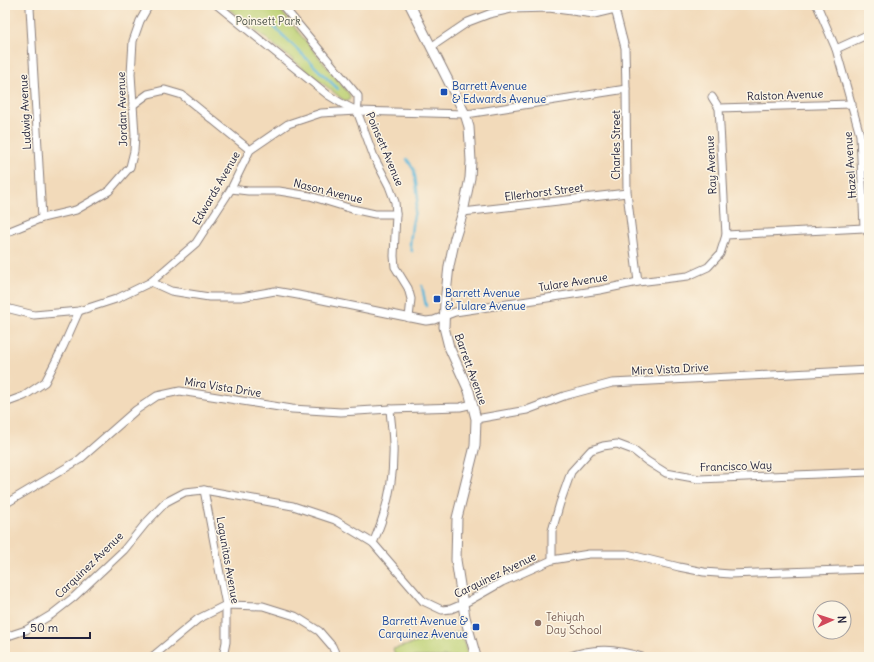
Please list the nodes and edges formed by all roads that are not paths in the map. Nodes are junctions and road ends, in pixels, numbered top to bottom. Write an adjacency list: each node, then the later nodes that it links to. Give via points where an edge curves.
1 (32, 5): 25 (street, Ludwig Avenue, via 30,8)
2 (149, 5): 14 (street, Jordan Avenue, via 133,41)
3 (217, 5): 16 (street, Poinsett Avenue, via 328,95)
4 (282, 5): 16 (street, via 358,96)
5 (410, 5): 9 (street, Barrett Avenue)
6 (817, 5): 10 (street, Hazel Avenue)
7 (617, 7): 9 (street, via 594,14 549,8 511,9 468,22); 11 (street, Charles Street, via 625,48)
8 (869, 34): 10 (street)
9 (431, 47): 17 (street, Barrett Avenue)
10 (836, 48): 13 (street, Hazel Avenue)
11 (626, 89): 17 (street, Edwards Avenue); 22 (street, Charles Street)
12 (712, 97): 15 (street, Ray Avenue)
13 (852, 104): 15 (street, Ralston Avenue); 20 (street, Hazel Avenue, via 860,135)
14 (133, 105): 18 (street, via 148,94 165,90 182,95); 25 (street, Jordan Avenue, via 135,136 130,167 109,191 76,210)
15 (719, 108): 28 (street, Ray Avenue)
16 (357, 111): 17 (street, Edwards Avenue); 18 (street, Edwards Avenue, via 321,113 288,124); 24 (street, Poinsett Avenue, via 374,156 389,186)
17 (465, 114): 23 (street, Barrett Avenue, via 469,127 471,161)
18 (250, 150): 21 (street, Edwards Avenue)
19 (869, 161): 20 (street)
20 (862, 164): 26 (street, Hazel Avenue)
21 (231, 189): 24 (street, Nason Avenue, via 302,194 375,214); 29 (street, Edwards Avenue, via 196,243)
22 (627, 193): 23 (street, Ellerhorst Street); 30 (street, Charles Street)
23 (463, 212): 33 (street, Barrett Avenue, via 449,266)
24 (396, 214): 34 (street, Poinsett Avenue, via 394,256 396,267 411,299)
25 (42, 218): 27 (street, Jordan Avenue)
26 (866, 231): 28 (street)
27 (5, 233)
28 (726, 235): 30 (street, Tulare Avenue, via 720,254 708,267 688,276)
29 (151, 282): 32 (street, Edwards Avenue, via 116,299); 34 (street, Tulare Avenue, via 171,291 208,297 241,297 275,291)
30 (638, 282): 33 (street, Tulare Avenue, via 455,312)
31 (5, 306): 32 (street, Edwards Avenue, via 34,315)
32 (79, 311): 36 (street, via 45,382 24,396)
33 (444, 316): 34 (street, Tulare Avenue, via 426,321); 37 (street, Barrett Avenue, via 449,347)
34 (409, 318)
35 (869, 370): 39 (street, Mira Vista Drive, via 612,383 526,410)
36 (5, 403)
37 (473, 404): 38 (street, Mira Vista Drive, via 460,407); 39 (street, Barrett Avenue)
38 (390, 409): 42 (street, Mira Vista Drive, via 341,412 292,409 180,391 157,396 136,410 78,460); 43 (street, via 394,454 392,478)
39 (476, 419): 46 (street, Barrett Avenue, via 475,446 457,518 456,560)
40 (869, 472): 44 (street, Francisco Way, via 699,478 666,473 632,450 617,444 603,446 591,450 571,472 552,531)
41 (204, 490): 43 (street, Carquinez Avenue, via 293,506 335,520); 47 (street, Lagunitas Avenue); 48 (street, Carquinez Avenue, via 185,492 166,502 124,550 74,597 26,630)
42 (5, 504)
43 (373, 543): 46 (street, Carquinez Avenue, via 423,601 442,610)
44 (552, 560): 45 (street, Carquinez Avenue, via 589,554 627,554 704,572 730,574); 46 (street, Carquinez Avenue, via 502,582)
45 (869, 569)
46 (462, 604): 52 (street, Barrett Avenue)
47 (226, 605): 49 (street, via 198,619); 50 (street, Lagunitas Avenue, via 226,642); 51 (street, via 263,606 295,616 319,631 332,646)
48 (5, 637)
49 (152, 657)
50 (222, 657)
51 (337, 657)
52 (476, 657)
53 (568, 657): 54 (street, via 592,650 614,650)
54 (642, 657)

